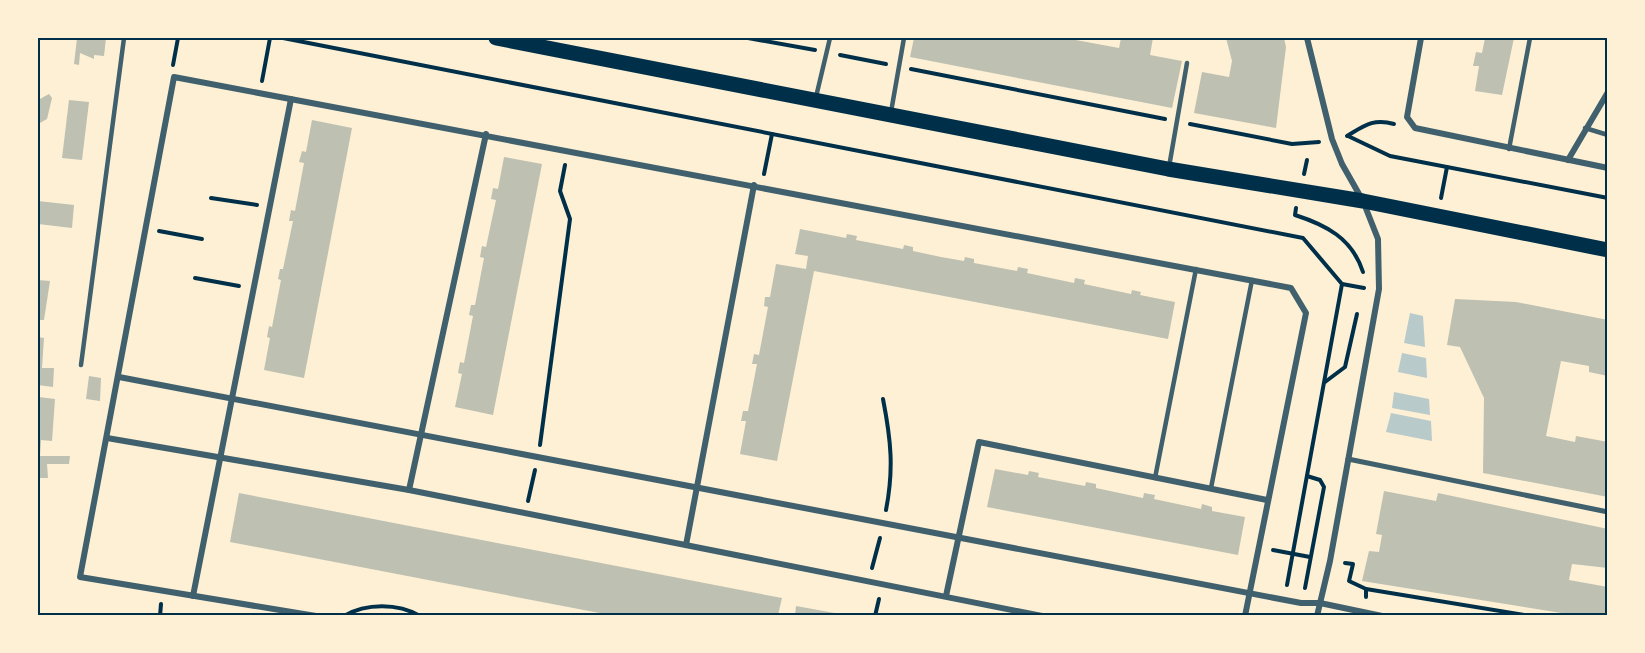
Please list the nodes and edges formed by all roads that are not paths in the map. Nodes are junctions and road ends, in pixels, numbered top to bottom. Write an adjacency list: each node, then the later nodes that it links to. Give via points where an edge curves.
1 (124, 38): 26 (lane)
2 (496, 38): 8 (main road)
3 (830, 38): 12 (lane)
4 (904, 38): 13 (lane)
5 (1307, 38): 22 (street, via 1332,139)
6 (1421, 38): 17 (street, via 1407,117 1415,128)
7 (1530, 38): 17 (lane)
8 (543, 42): 12 (main road)
9 (1187, 63): 20 (lane)
10 (1608, 92): 14 (street)
11 (291, 99): 15 (street); 27 (street, via 174,77); 28 (street)
12 (815, 99): 13 (main road)
13 (890, 114): 20 (main road)
14 (1585, 128): 16 (lane); 18 (street)
15 (486, 134): 21 (street); 29 (street)
16 (1608, 135)
17 (1509, 149): 18 (street)
18 (1568, 160): 19 (street)
19 (1608, 168)
20 (1168, 169): 22 (main road)
21 (754, 185): 24 (street); 34 (street)
22 (1364, 201): 23 (main road); 32 (street, via 1378,239 1379,289)
23 (1608, 250)
24 (1196, 269): 25 (street); 33 (lane)
25 (1252, 280): 35 (lane); 37 (street, via 1291,288 1306,313)
26 (81, 365)
27 (119, 377): 28 (street); 30 (street)
28 (232, 398): 29 (street); 31 (street)
29 (421, 434): 34 (street); 36 (street)
30 (107, 438): 31 (street); 42 (street, via 80,577)
31 (220, 458): 36 (street); 42 (street)
32 (1348, 459): 38 (street); 44 (street)
33 (1155, 478): 35 (street); 39 (street, via 979,442)
34 (698, 487): 39 (street); 40 (street)
35 (1211, 488): 37 (street)
36 (409, 490): 40 (street)
37 (1267, 500): 41 (street)
38 (1608, 512)
39 (959, 537): 41 (street); 43 (street)
40 (686, 545): 43 (street)
41 (1249, 592): 44 (street); 47 (street)
42 (193, 596): 45 (street)
43 (946, 596): 46 (street)
44 (1320, 603): 48 (street); 49 (street)
45 (316, 615)
46 (1042, 615)
47 (1245, 615)
48 (1317, 615)
49 (1382, 615)

